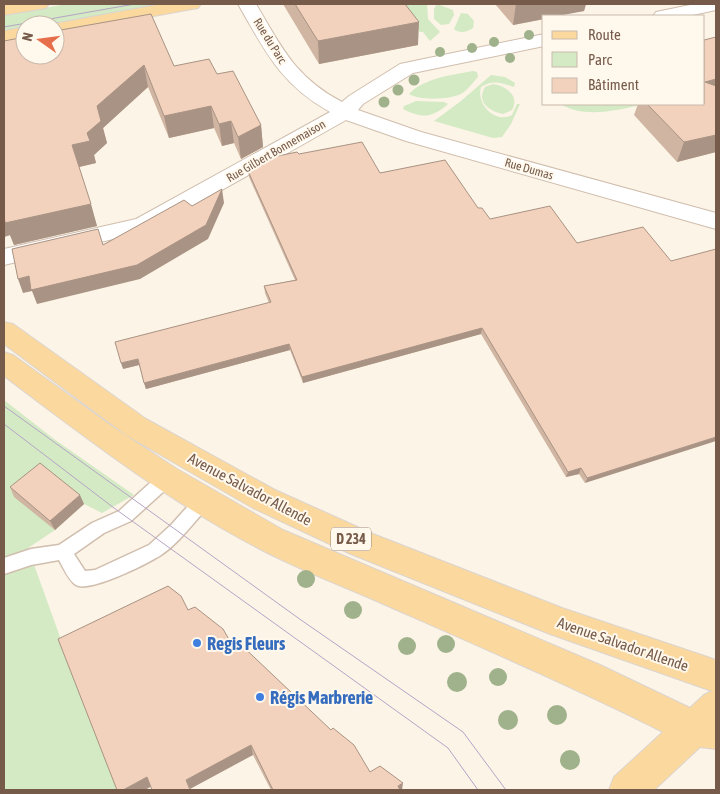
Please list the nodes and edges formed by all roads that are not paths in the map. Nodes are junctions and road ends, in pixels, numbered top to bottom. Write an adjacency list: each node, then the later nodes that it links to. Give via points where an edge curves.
1 (40, 4): 5 (main road)
2 (192, 4): 7 (main road)
3 (247, 4): 9 (street, Rue du Parc, via 274,53 291,74)
4 (716, 6): 6 (street)
5 (4, 10)
6 (667, 15)
7 (65, 26)
8 (542, 40): 9 (street, Rue Gilbert Bonnemaison, via 407,68 356,100)
9 (344, 112): 10 (street, Rue Dumas, via 418,137); 11 (street, Rue Gilbert Bonnemaison, via 143,225)
10 (716, 222)
11 (4, 257)
12 (4, 331): 18 (main road, Avenue Salvador Allende / D 234, via 136,427 256,495 362,544 562,623)
13 (4, 362): 14 (main road, Avenue Salvador Allende / D 234)
14 (167, 478): 15 (main road, Avenue Salvador Allende / D 234); 16 (lane, via 125,516 98,528)
15 (203, 501): 16 (lane, via 155,550 96,578 80,579); 19 (main road, Avenue Salvador Allende / D 234, via 272,540 588,677)
16 (63, 552): 17 (lane, via 31,557)
17 (4, 566)
18 (716, 676)
19 (709, 722): 20 (main road)
20 (627, 790)

